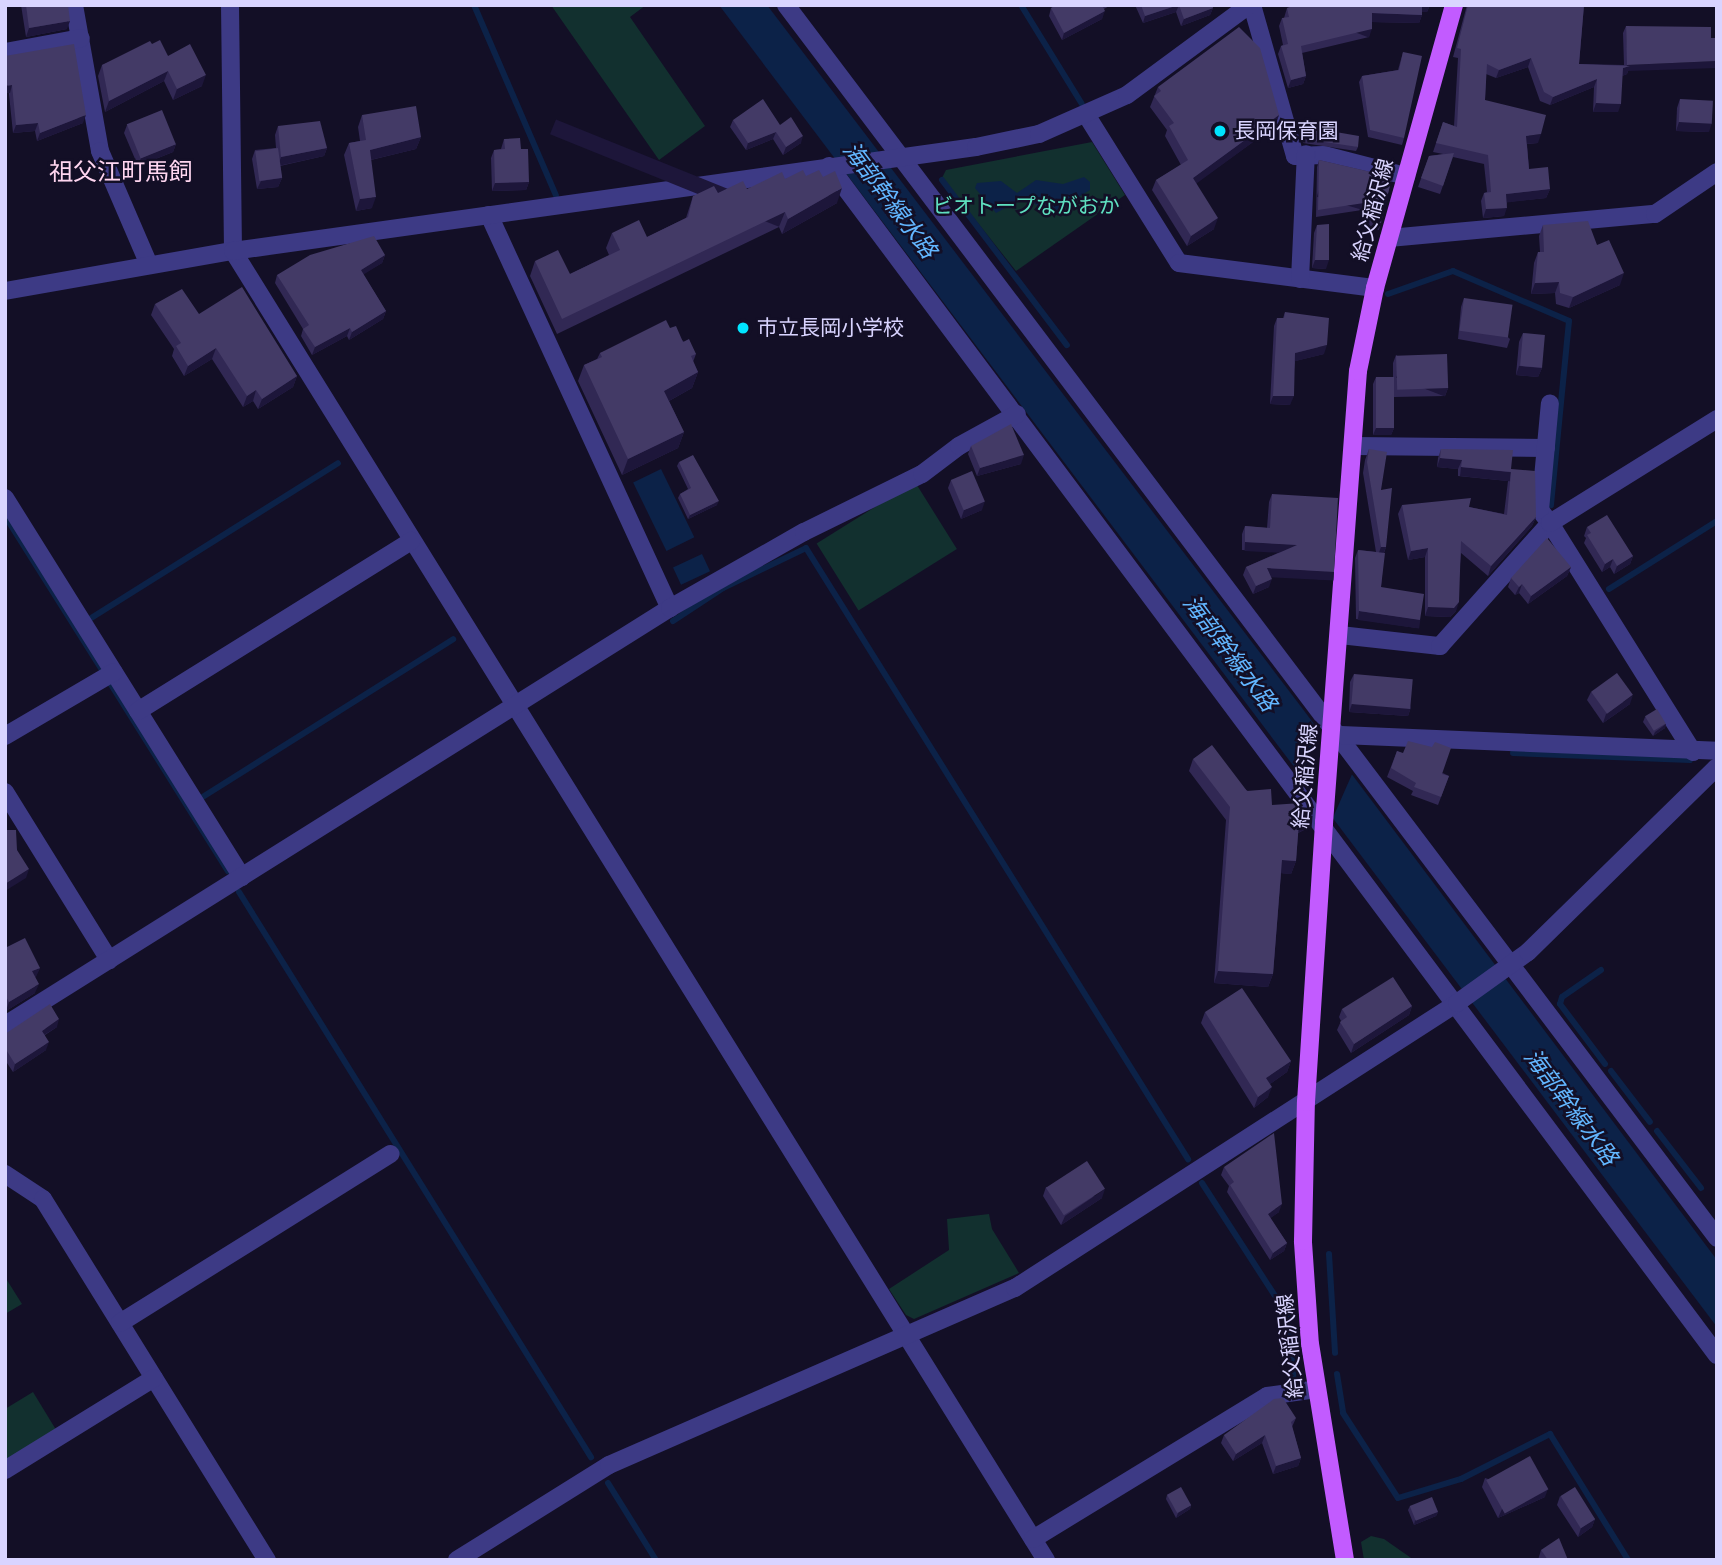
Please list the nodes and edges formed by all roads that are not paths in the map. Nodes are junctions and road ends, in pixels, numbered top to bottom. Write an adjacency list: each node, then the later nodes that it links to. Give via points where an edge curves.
1 (74, 5): 6 (street)
2 (230, 5): 16 (street)
3 (786, 5): 10 (street)
4 (1251, 5): 8 (street, via 1127,95); 9 (street, via 1295,156)
5 (1454, 5): 13 (main road, 給父稲沢線)
6 (80, 38): 7 (street); 17 (street, via 100,151)
7 (5, 52)
8 (1087, 116): 10 (street, via 1039,134); 18 (street, via 1179,263)
9 (1306, 154): 13 (street); 18 (street)
10 (895, 158): 11 (street); 34 (street)
11 (832, 166): 14 (street); 22 (street)
12 (1717, 172): 15 (street, via 1655,214)
13 (1406, 176): 15 (main road, 給父稲沢線)
14 (489, 215): 16 (street); 29 (street)
15 (1389, 238): 19 (main road, 給父稲沢線)
16 (233, 251): 17 (street); 28 (street)
17 (149, 265): 20 (street)
18 (1300, 279): 19 (street)
19 (1376, 288): 24 (main road, 給父稲沢線, via 1358,371)
20 (5, 291)
21 (1550, 403): 25 (street)
22 (1017, 414): 29 (street, via 959,446 922,474 804,532); 40 (street)
23 (1717, 419): 27 (street)
24 (1354, 446): 25 (street); 30 (main road, 給父稲沢線)
25 (1546, 448): 27 (street, via 1540,510)
26 (5, 498): 31 (street)
27 (1550, 523): 30 (street, via 1440,646); 37 (street)
28 (411, 541): 32 (street); 33 (street)
29 (670, 608): 32 (street)
30 (1340, 635): 34 (main road, 給父稲沢線)
31 (114, 672): 33 (street); 35 (street)
32 (513, 707): 41 (street); 51 (street)
33 (138, 710): 41 (street)
34 (1335, 734): 37 (street); 40 (main road, 給父稲沢線); 43 (street)
35 (5, 736)
36 (1717, 751): 37 (street)
37 (1693, 752)
38 (1717, 767): 43 (street)
39 (5, 792): 42 (street)
40 (1324, 817): 44 (street); 46 (main road, 給父稲沢線)
41 (242, 877): 42 (street)
42 (109, 960): 45 (street)
43 (1507, 967): 44 (street); 49 (street)
44 (1461, 1000): 46 (street); 52 (street)
45 (5, 1025)
46 (1306, 1102): 51 (street, via 1015,1288); 54 (main road, 給父稲沢線, via 1303,1241)
47 (390, 1154): 50 (street)
48 (5, 1174): 50 (street, via 43,1199)
49 (1717, 1238)
50 (120, 1323): 53 (street)
51 (907, 1335): 56 (street); 58 (street, via 608,1465)
52 (1717, 1355)
53 (154, 1378): 55 (street); 57 (street)
54 (1317, 1389): 56 (street, via 1267,1396); 60 (main road, 給父稲沢線)
55 (5, 1470)
56 (1033, 1539): 59 (street)
57 (268, 1560)
58 (457, 1560)
59 (1046, 1560)
60 (1345, 1560)

